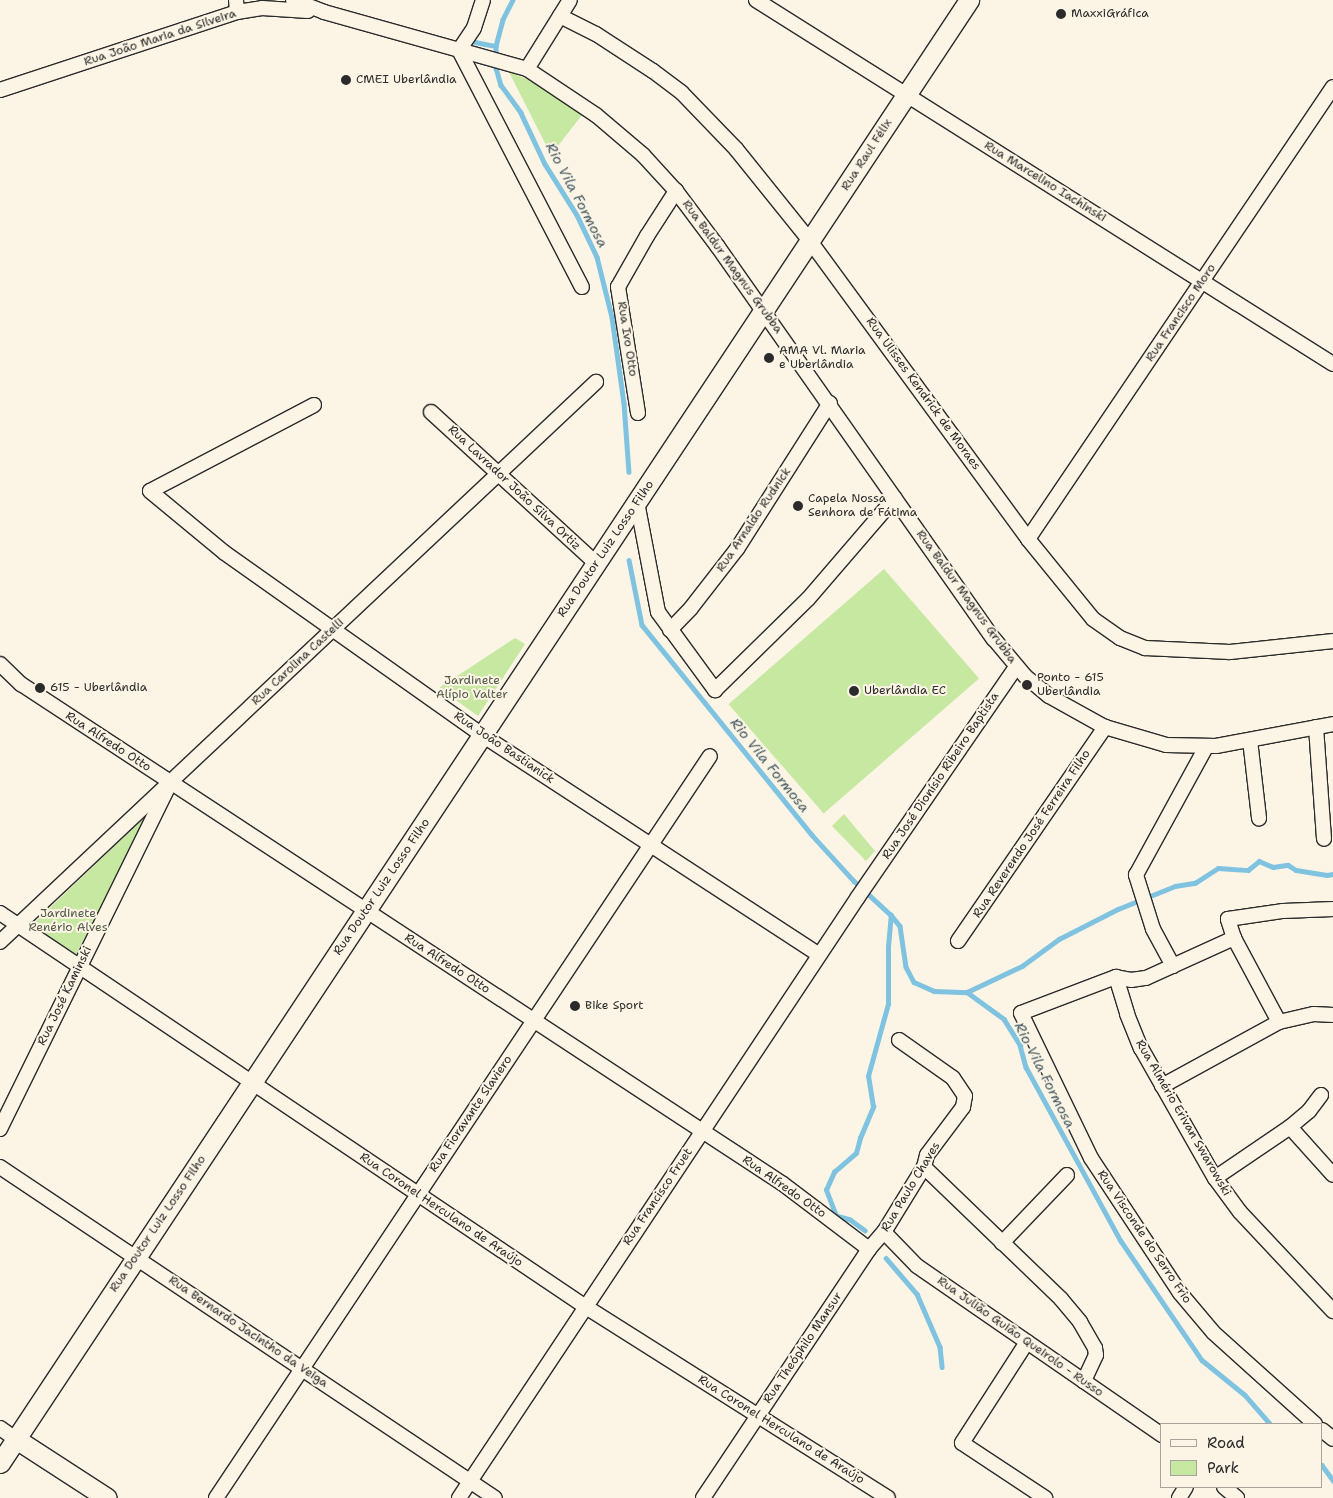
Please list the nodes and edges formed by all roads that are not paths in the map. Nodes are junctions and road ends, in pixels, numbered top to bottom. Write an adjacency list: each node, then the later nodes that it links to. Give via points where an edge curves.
1 (293, 0): 7 (street, Rua Baldur Magnus Grubba)
2 (482, 0): 9 (street, via 474,28)
3 (570, 0): 8 (street)
4 (756, 0): 13 (street, Rua Marcelino Iachinski)
5 (970, 0): 13 (street, Rua Raul Félix)
6 (236, 6): 7 (street, Rua João Maria da Silveira); 12 (street, Rua João Maria da Silveira)
7 (324, 12): 9 (street, Rua Baldur Magnus Grubba)
8 (560, 16): 10 (street); 15 (street, Rua Ulisses Kendrick de Moraes, via 623,50 682,93 736,149)
9 (459, 50): 10 (street, Rua Baldur Magnus Grubba); 17 (street)
10 (528, 69): 14 (street, Rua Baldur Magnus Grubba, via 576,99 620,134)
11 (1333, 87): 16 (street, Rua Francisco Moro)
12 (0, 90)
13 (906, 95): 15 (street, Rua Raul Félix); 16 (street, Rua Marcelino Iachinski)
14 (676, 191): 18 (street, Rua Baldur Magnus Grubba); 24 (street, Rua Ivo Otto, via 618,287)
15 (810, 241): 18 (street, Rua Raul Félix); 28 (street, Rua Ulisses Kendrick de Moraes)
16 (1202, 282): 19 (street, Rua Marcelino Iachinski); 28 (street, Rua Francisco Moro)
17 (582, 287)
18 (764, 310): 21 (street, Rua Baldur Magnus Grubba); 27 (street, Rua Doutor Luiz Losso Filho)
19 (1333, 364)
20 (596, 382): 25 (street, Rua Carolina Castelli)
21 (830, 403): 26 (street, Rua Baldur Magnus Grubba); 31 (street, Rua Arnaldo Rudnick, via 737,549)
22 (314, 405): 30 (street, Rua João Bastianick, via 150,491 225,553)
23 (432, 412): 25 (street, Rua Lavrador João Silva Ortiz)
24 (638, 413)
25 (499, 474): 29 (street, Rua Lavrador João Silva Ortiz); 30 (street, Rua Carolina Castelli)
26 (895, 498): 31 (street, via 808,600 715,690); 34 (street, Rua Baldur Magnus Grubba)
27 (637, 502): 29 (street, Rua Doutor Luiz Losso Filho); 31 (street, via 658,612)
28 (1028, 539): 32 (street, Rua Ulisses Kendrick de Moraes, via 1093,619 1120,638 1144,648 1230,652)
29 (596, 563): 38 (street, Rua Doutor Luiz Losso Filho)
30 (332, 630): 38 (street, Rua João Bastianick); 42 (street, Rua Carolina Castelli)
31 (670, 630)
32 (1333, 641)
33 (0, 664): 42 (street, Rua Alfredo Otto, via 21,684)
34 (1016, 667): 36 (street, Rua Baldur Magnus Grubba, via 1049,696); 46 (street, Rua José Dionísio Ribeiro Baptista)
35 (1333, 724): 37 (street, Rua Baldur Magnus Grubba)
36 (1105, 727): 40 (street, Rua Baldur Magnus Grubba, via 1153,743); 52 (street, Rua Reverendo José Ferreira Filho)
37 (1316, 727): 39 (street, Rua Baldur Magnus Grubba); 44 (street)
38 (482, 735): 45 (street, Rua João Bastianick); 48 (street, Rua Doutor Luiz Losso Filho)
39 (1250, 740): 40 (street, Rua Baldur Magnus Grubba); 43 (street)
40 (1206, 747): 56 (street, via 1136,875 1153,929)
41 (710, 756): 45 (street, Rua Fioravante Slaviero)
42 (170, 782): 48 (street, Rua Alfredo Otto); 50 (street, Rua Carolina Castelli); 55 (street, Rua José Kaminski)
43 (1259, 818)
44 (1324, 839)
45 (650, 845): 54 (street, Rua João Bastianick); 59 (street, Rua Fioravante Slaviero)
46 (862, 892): 54 (street, Rua Francisco Fruet)
47 (1333, 909): 51 (street, via 1283,911 1228,919)
48 (366, 911): 59 (street, Rua Alfredo Otto); 62 (street, Rua Doutor Luiz Losso Filho)
49 (0, 913): 50 (street, Rua Coronel Herculano de Araújo)
50 (18, 925): 53 (street, Rua Carolina Castelli); 55 (street, Rua Coronel Herculano de Araújo)
51 (1234, 938): 56 (street); 60 (street)
52 (958, 941)
53 (0, 942)
54 (820, 955): 67 (street, Rua Francisco Fruet)
55 (80, 966): 62 (street, Rua Coronel Herculano de Araújo); 66 (street, Rua José Kaminski)
56 (1172, 966): 57 (street, via 1139,980)
57 (1116, 977): 63 (street, Rua Almério Erivan Swarowski, via 1132,1029); 83 (street, Rua Visconde do Serro Frio, via 1021,1013 1091,1158 1180,1293 1213,1332)
58 (1333, 1015): 60 (street, via 1314,1014)
59 (533, 1021): 67 (street, Rua Alfredo Otto); 73 (street, Rua Fioravante Slaviero)
60 (1279, 1022): 63 (street)
61 (899, 1040): 69 (street, Rua Paulo Chaves, via 949,1074 965,1096 963,1107 927,1155)
62 (252, 1082): 73 (street, Rua Coronel Herculano de Araújo); 76 (street, Rua Doutor Luiz Losso Filho)
63 (1162, 1086): 72 (street, Rua Almério Erivan Swarowski)
64 (1320, 1095): 65 (street, via 1309,1111)
65 (1290, 1127): 71 (street); 72 (street)
66 (0, 1129)
67 (702, 1131): 74 (street, Rua Alfredo Otto); 77 (street, Rua Francisco Fruet)
68 (0, 1167): 76 (street, Rua Bernardo Jacintho da Veiga)
69 (924, 1167): 74 (street, Rua Paulo Chaves); 75 (street)
70 (1067, 1175): 75 (street)
71 (1333, 1175)
72 (1215, 1178): 78 (street, Rua Almério Erivan Swarowski, via 1240,1212)
73 (418, 1194): 77 (street, Rua Coronel Herculano de Araújo); 80 (street, Rua Fioravante Slaviero)
74 (876, 1241): 79 (street, Rua Julião Guião Queirolo - Russo, via 912,1262); 82 (street, Rua Theóphilo Mansur)
75 (1002, 1243): 81 (street, via 1061,1299 1088,1334 1096,1355)
76 (136, 1258): 80 (street, Rua Bernardo Jacintho da Veiga); 87 (street, Rua Doutor Luiz Losso Filho)
77 (586, 1307): 82 (street, Rua Coronel Herculano de Araújo); 90 (street, Rua Francisco Fruet)
78 (1333, 1311)
79 (1027, 1342): 81 (street, Rua Julião Guião Queirolo - Russo); 98 (street, via 962,1443)
80 (302, 1369): 90 (street, Rua Bernardo Jacintho da Veiga); 93 (street, Rua Fioravante Slaviero)
81 (1084, 1381): 86 (street, Rua Julião Guião Queirolo - Russo)
82 (758, 1416): 96 (street, Rua Theóphilo Mansur); 97 (street, Rua Coronel Herculano de Araújo)
83 (1314, 1423)
84 (0, 1428): 87 (street)
85 (1323, 1431): 88 (street)
86 (1160, 1434)
87 (16, 1439): 89 (street, Rua Doutor Luiz Losso Filho); 92 (street)
88 (1333, 1439)
89 (0, 1463)
90 (470, 1481): 94 (street, Rua Francisco Fruet); 95 (street, Rua Bernardo Jacintho da Veiga)
91 (1225, 1488): 99 (street)
92 (107, 1498)
93 (216, 1498)
94 (459, 1498)
95 (495, 1498)
96 (703, 1498)
97 (888, 1498)
98 (1045, 1498)
99 (1237, 1498)

